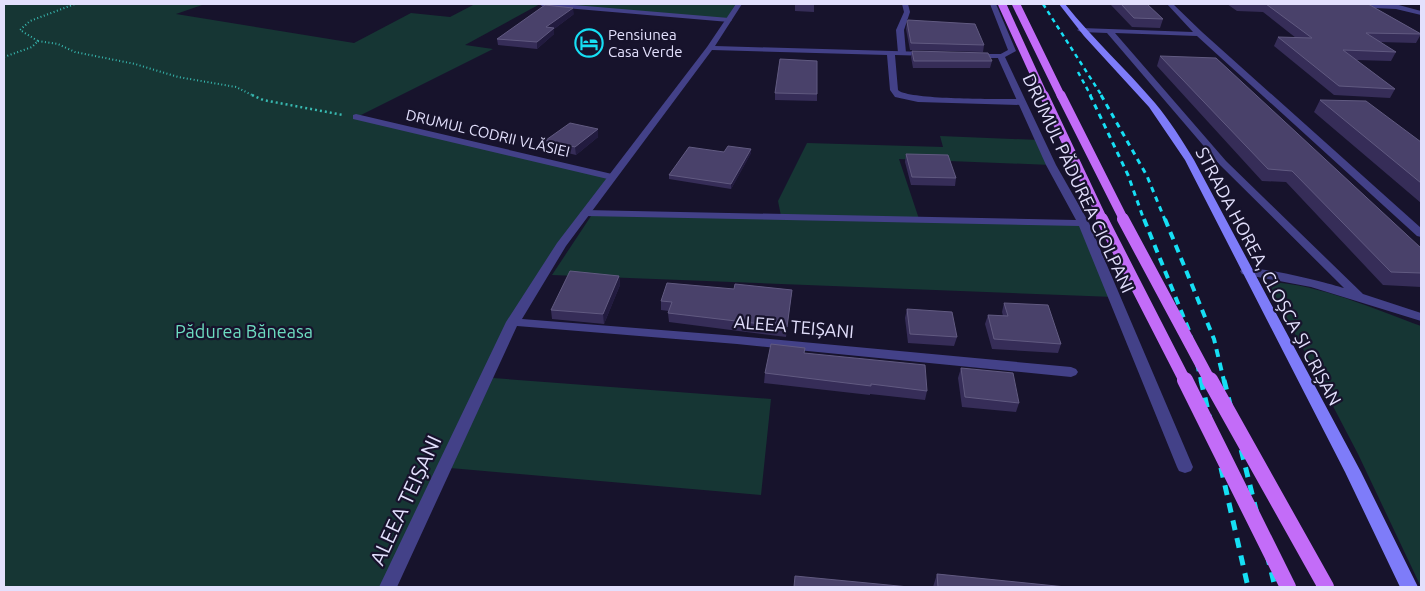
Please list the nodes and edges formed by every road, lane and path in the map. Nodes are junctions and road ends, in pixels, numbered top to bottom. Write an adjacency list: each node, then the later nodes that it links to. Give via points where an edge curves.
1 (75, 4): 17 (path, via 30,21 20,30 23,35)
2 (542, 4): 13 (street)
3 (739, 4): 13 (street, ALEEA TEIȘANI)
4 (905, 4): 20 (street, via 907,12 900,30)
5 (993, 4): 23 (street, via 1012,50)
6 (1002, 4): 38 (main road, bridge, via 1089,193)
7 (1016, 4): 39 (main road, bridge, via 1110,194)
8 (1062, 4): 14 (street, STRADA HOREA, CLOȘCA ȘI CRIȘAN)
9 (1170, 4): 16 (street)
10 (1350, 5): 11 (street)
11 (1394, 5): 12 (street)
12 (1421, 13)
13 (729, 20): 18 (street, ALEEA TEIȘANI)
14 (1081, 30): 15 (street); 31 (street, STRADA HOREA, CLOȘCA ȘI CRIȘAN, via 1165,121 1198,174)
15 (1108, 30): 16 (street); 32 (street, via 1223,163)
16 (1199, 34): 30 (street)
17 (38, 41): 24 (path, via 32,47); 26 (path, via 178,77 236,87 263,100)
18 (710, 48): 19 (street); 27 (street, ALEEA TEIȘANI)
19 (891, 53): 20 (street); 25 (street, via 894,90 898,96 918,100)
20 (902, 53): 21 (street)
21 (940, 55)
22 (960, 56): 23 (street)
23 (1001, 56): 25 (street, DRUMUL PĂDUREA CIOLPANI)
24 (4, 57)
25 (1022, 102): 29 (street, DRUMUL PĂDUREA CIOLPANI)
26 (356, 117): 27 (street, DRUMUL CODRII VLĂSIEI)
27 (612, 177): 28 (street, ALEEA TEIȘANI)
28 (585, 213): 29 (street); 34 (street, ALEEA TEIȘANI)
29 (1083, 223): 36 (street, DRUMUL PĂDUREA CIOLPANI)
30 (1421, 234)
31 (1246, 271): 32 (street, via 1285,276); 40 (street, STRADA HOREA, CLOȘCA ȘI CRIȘAN, via 1380,523)
32 (1358, 295): 33 (street)
33 (1421, 317)
34 (513, 322): 35 (street, ALEEA TEIȘANI, via 747,340); 37 (street, ALEEA TEIȘANI)
35 (1070, 372)
36 (1185, 468)
37 (388, 587)
38 (1288, 587)
39 (1326, 587)
40 (1409, 587)

